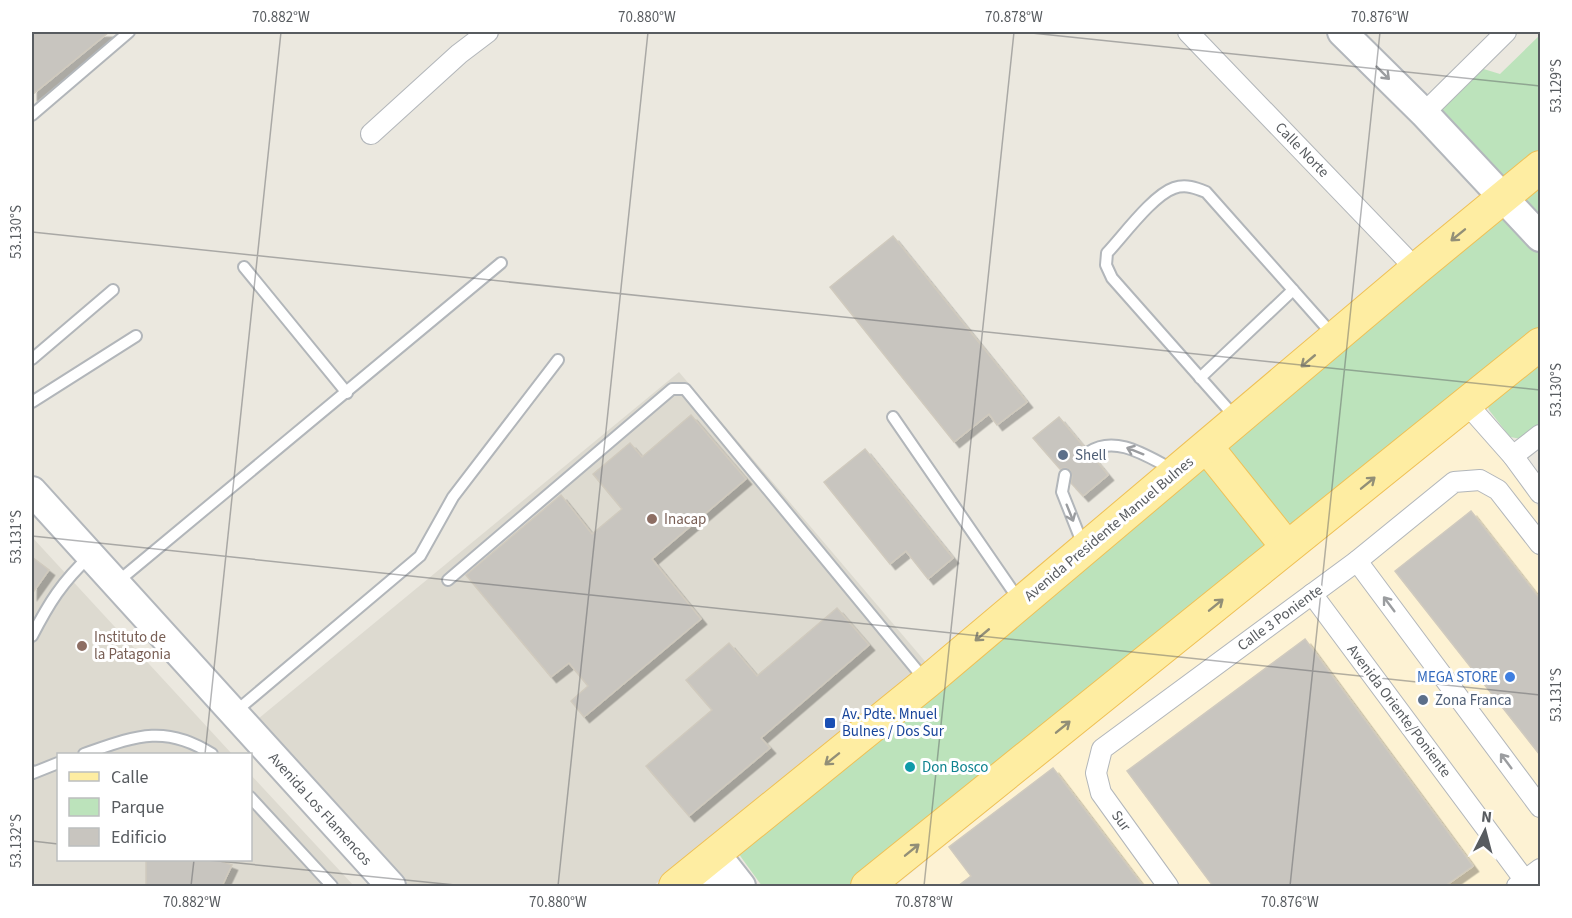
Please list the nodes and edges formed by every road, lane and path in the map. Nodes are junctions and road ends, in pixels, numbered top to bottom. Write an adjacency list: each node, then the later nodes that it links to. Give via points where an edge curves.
1 (129, 32): 7 (lane)
2 (488, 32): 8 (street)
3 (1188, 32): 14 (street, Calle Norte)
4 (1341, 32): 6 (street, one-way to 6)
5 (1506, 32): 6 (street)
6 (1424, 113): 10 (street)
7 (32, 115)
8 (371, 134)
9 (1540, 167): 10 (main road, Avenida Presidente Manuel Bulnes)
10 (1503, 199): 11 (street); 14 (main road, Avenida Presidente Manuel Bulnes, one-way to 14)
11 (1540, 237)
12 (501, 263): 23 (lane)
13 (244, 267): 23 (lane)
14 (1416, 269): 18 (main road, Avenida Presidente Manuel Bulnes)
15 (113, 290): 20 (lane)
16 (1293, 290): 18 (lane); 22 (lane); 22 (lane, via 1206,192 1192,186 1176,187 1161,194 1107,253 1107,265 1112,278)
17 (136, 336): 24 (lane)
18 (1335, 338): 27 (main road, Avenida Presidente Manuel Bulnes, one-way to 27)
19 (1540, 344): 25 (main road)
20 (32, 358)
21 (558, 360): 47 (lane, via 453,497 420,556)
22 (1200, 378): 27 (lane)
23 (347, 393): 42 (lane)
24 (32, 402)
25 (1467, 404): 31 (street); 37 (main road, one-way to 25)
26 (893, 417): 44 (lane)
27 (1238, 421): 29 (main road, Avenida Presidente Manuel Bulnes)
28 (1540, 435): 31 (street)
29 (1207, 447): 32 (main road, Avenida Presidente Manuel Bulnes); 37 (main road)
30 (1089, 452): 32 (lane, one-way to 30, via 1122,446)
31 (1513, 456): 35 (street)
32 (1178, 471): 38 (main road, Avenida Presidente Manuel Bulnes)
33 (1065, 475): 38 (lane, one-way to 38, via 1062,492)
34 (32, 491): 39 (street, Avenida Los Flamencos)
35 (1540, 494)
36 (1540, 544): 40 (street, Calle 3 Poniente, via 1498,490 1479,480 1454,482)
37 (1287, 548): 61 (main road, one-way to 37)
38 (1084, 550): 44 (main road, Avenida Presidente Manuel Bulnes)
39 (91, 556): 42 (street, Avenida Los Flamencos); 45 (lane, via 52,598)
40 (1357, 561): 43 (street, Calle 3 Poniente); 54 (street, one-way to 40)
41 (448, 580): 46 (lane, via 672,389 685,390)
42 (116, 584): 47 (street, Avenida Los Flamencos)
43 (1312, 594): 48 (street, Calle 3 Poniente); 57 (street, Avenida Oriente/Poniente)
44 (1021, 603): 46 (main road, Avenida Presidente Manuel Bulnes, one-way to 46)
45 (32, 636)
46 (927, 682): 56 (main road, Avenida Presidente Manuel Bulnes, one-way to 56)
47 (234, 713): 59 (street, Avenida Los Flamencos)
48 (1102, 749): 62 (street, Sur, via 1096,772 1101,793)
49 (87, 753): 50 (lane, via 131,738 160,735 190,741)
50 (210, 753)
51 (57, 764): 52 (lane)
52 (32, 771)
53 (252, 799): 58 (lane)
54 (1540, 807)
55 (1540, 869): 57 (street)
56 (700, 874): 60 (street)
57 (1523, 885)
58 (332, 886)
59 (391, 886)
60 (741, 886)
61 (867, 886)
62 (1168, 886)

